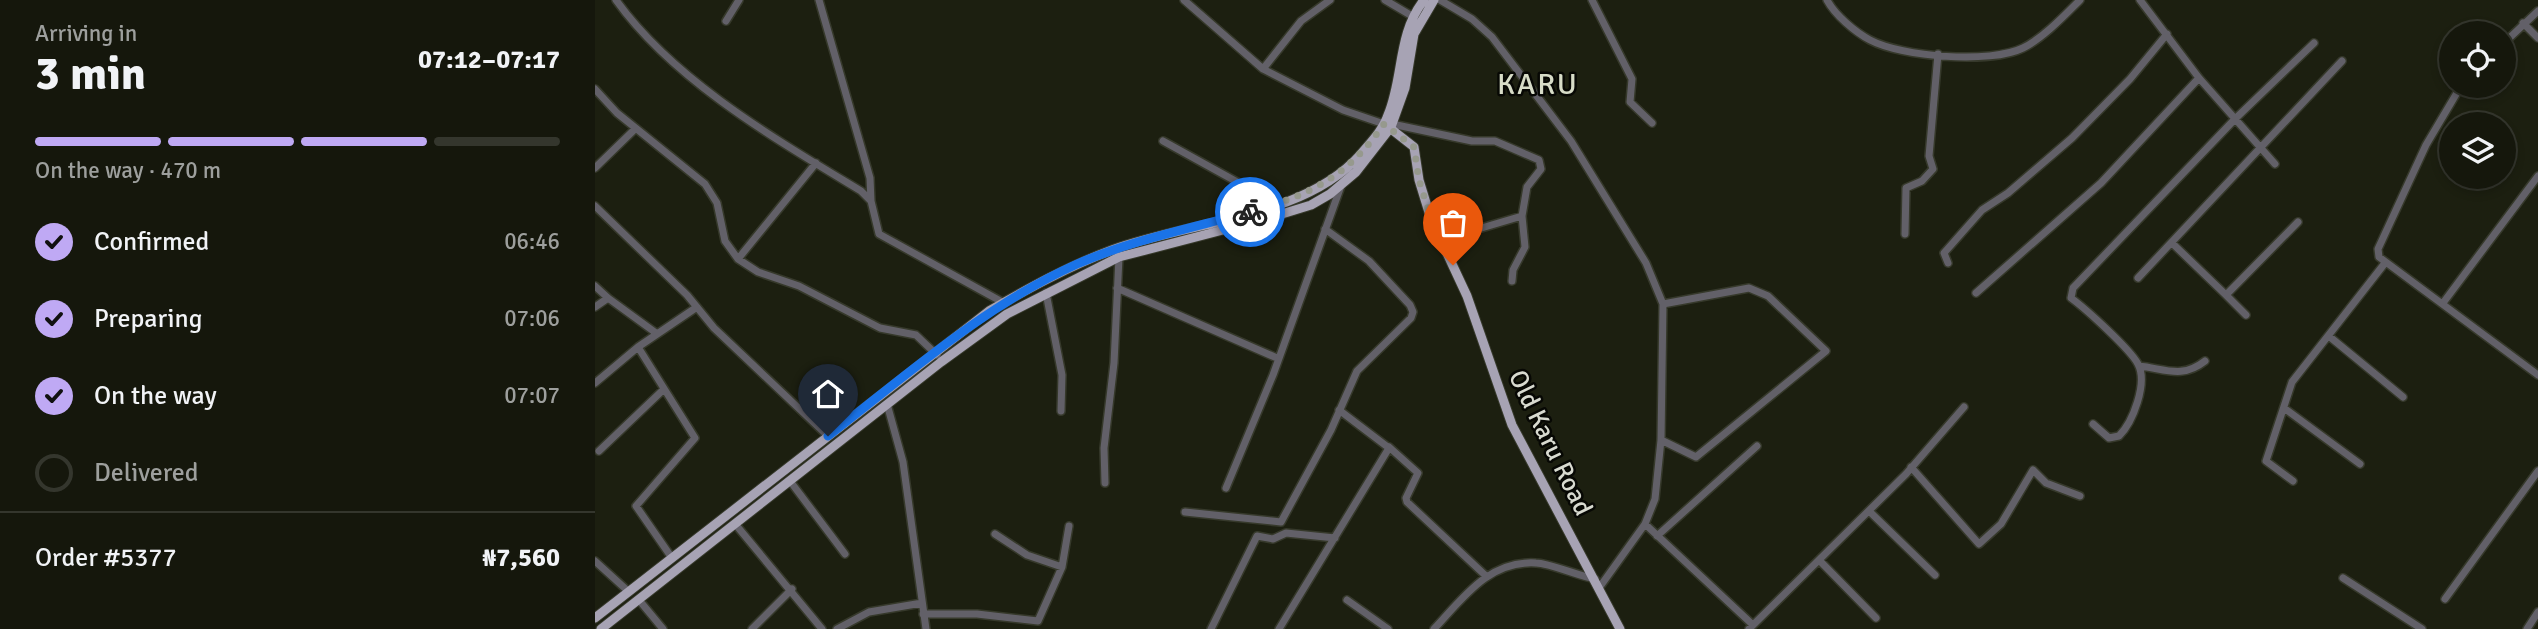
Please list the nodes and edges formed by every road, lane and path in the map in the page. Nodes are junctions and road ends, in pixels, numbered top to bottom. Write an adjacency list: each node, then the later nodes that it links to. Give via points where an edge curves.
1 (616, 0): 34 (street, via 658,48 718,97)
2 (739, 0): 16 (street)
3 (819, 0): 39 (street, via 870,178)
4 (1184, 0): 24 (street)
5 (1331, 0): 24 (street, via 1301,21)
6 (1385, 0): 15 (street)
7 (1423, 0): 15 (main road)
8 (1434, 0): 30 (main road, via 1414,34 1405,88)
9 (1440, 0): 62 (street, via 1492,37 1571,141 1646,263)
10 (1592, 0): 29 (street, via 1632,79 1630,102)
11 (1827, 0): 22 (street, via 1869,40)
12 (2080, 0): 22 (street, via 2022,48 1990,55)
13 (2140, 0): 19 (street)
14 (2538, 10): 17 (street)
15 (1412, 16): 30 (main road)
16 (726, 21)
17 (2523, 23): 18 (street); 20 (street)
18 (2516, 30)
19 (2167, 34): 25 (street); 50 (street, via 2072,138 1971,220 1944,253)
20 (2538, 38)
21 (2314, 43): 28 (street)
22 (1938, 54): 45 (street, via 1929,156 1934,169 1906,188)
23 (2342, 61): 33 (street)
24 (1263, 69): 30 (street, via 1343,110)
25 (2199, 78): 28 (street); 57 (street, via 2101,183)
26 (595, 89): 31 (street)
27 (2454, 98): 51 (street, via 2426,145 2378,249)
28 (2235, 119): 33 (street); 73 (street, via 2070,293)
29 (1651, 123)
30 (1389, 125): 38 (main road, via 1367,159); 40 (main road, via 1338,175 1301,197); 42 (street, via 1495,141 1537,158 1541,169 1527,187); 46 (main road, Old Karu Road, via 1414,147 1419,180)
31 (635, 128): 36 (street); 49 (street, via 705,184 717,203 725,241)
32 (1163, 141): 40 (street)
33 (2259, 147): 35 (street); 47 (street)
34 (816, 163): 39 (street); 49 (street)
35 (2275, 164)
36 (595, 168)
37 (2537, 176): 61 (street)
38 (1341, 185): 44 (street); 48 (main road, via 1293,211)
39 (871, 201): 60 (street, via 879,234)
40 (1277, 204): 60 (main road, via 1113,250)
41 (595, 206): 64 (street)
42 (1522, 216): 46 (street); 53 (street, via 1525,247)
43 (2298, 222): 58 (street)
44 (1325, 229): 70 (street); 81 (street, via 1369,261 1413,312 1357,371)
45 (1905, 234)
46 (1441, 240): 113 (main road, Old Karu Road, via 1467,296 1513,425)
47 (2172, 243): 52 (street); 58 (street)
48 (1119, 257): 55 (street); 56 (main road)
49 (738, 259): 69 (street, via 880,328 916,335)
50 (1948, 262)
51 (2385, 263): 61 (street); 67 (street)
52 (2138, 278)
53 (1512, 281)
54 (595, 286): 59 (street)
55 (1117, 288): 70 (street); 94 (street)
56 (1046, 293): 72 (main road, via 982,330); 82 (street, via 1062,375)
57 (1976, 293)
58 (2226, 295): 65 (street)
59 (608, 298): 63 (street); 66 (street)
60 (1004, 303): 69 (main road)
61 (2443, 303): 74 (street)
62 (1663, 304): 85 (street); 85 (street, via 1749,288 1768,296 1826,351 1696,457)
63 (595, 307)
64 (697, 307): 66 (street); 84 (street)
65 (2246, 315)
66 (656, 333): 68 (street)
67 (2330, 337): 77 (street); 80 (street, via 2292,382)
68 (638, 347): 75 (street); 76 (street)
69 (936, 352): 72 (street); 84 (main road)
70 (1277, 358): 95 (street)
71 (2205, 361): 73 (street, via 2185,372)
72 (941, 362): 78 (main road)
73 (2139, 366): 83 (street, via 2141,378 2125,430 2109,438)
74 (2537, 373)
75 (595, 383)
76 (663, 390): 88 (street); 106 (street, via 695,438 636,506)
77 (2403, 397)
78 (887, 404): 92 (main road); 119 (street, via 903,462)
79 (1964, 407): 90 (street)
80 (2284, 408): 89 (street); 93 (street, via 2266,461)
81 (1339, 410): 87 (street); 98 (street, via 1280,522)
82 (1061, 411)
83 (2093, 424)
84 (828, 436): 106 (main road)
85 (1661, 440): 99 (street, via 1655,499)
86 (1757, 446): 103 (street)
87 (1389, 447): 104 (street); 111 (street, via 1418,473 1407,502)
88 (599, 451)
89 (2360, 464)
90 (1911, 467): 96 (street, via 1979,544 2001,524 2033,470 2046,483); 97 (street)
91 (2538, 471): 116 (street)
92 (790, 481): 100 (main road); 105 (street)
93 (2293, 481)
94 (1105, 483)
95 (1226, 488)
96 (2080, 496)
97 (1869, 511): 107 (street); 110 (street)
98 (1185, 512)
99 (1645, 524): 103 (street); 113 (street)
100 (736, 525): 114 (street); 117 (main road)
101 (1069, 526): 109 (street)
102 (995, 534): 109 (street, via 1027,555)
103 (1657, 536): 124 (street)
104 (1335, 538): 131 (street, via 1286,533 1273,539 1257,536); 132 (street)
105 (845, 554)
106 (672, 558): 115 (main road)
107 (1819, 560): 123 (street); 124 (street)
108 (595, 561): 115 (street)
109 (1062, 567): 121 (street, via 1038,621)
110 (1935, 575)
111 (1486, 576): 113 (street, via 1535,563); 134 (street)
112 (2343, 578): 136 (street)
113 (1597, 583): 135 (main road, Old Karu Road)
114 (792, 589): 127 (street); 128 (street)
115 (629, 592): 122 (main road)
116 (2445, 599)
117 (639, 600): 125 (main road); 126 (street)
118 (1347, 600): 133 (street)
119 (922, 603): 121 (street); 129 (street, via 869,612)
120 (2538, 612): 137 (street)
121 (923, 614): 130 (street)
122 (595, 618)
123 (1876, 618)
124 (1751, 627)
125 (601, 629)
126 (663, 629)
127 (752, 629)
128 (822, 629)
129 (837, 629)
130 (926, 629)
131 (1211, 629)
132 (1279, 629)
133 (1388, 629)
134 (1434, 629)
135 (1620, 629)
136 (2422, 629)
137 (2527, 629)

